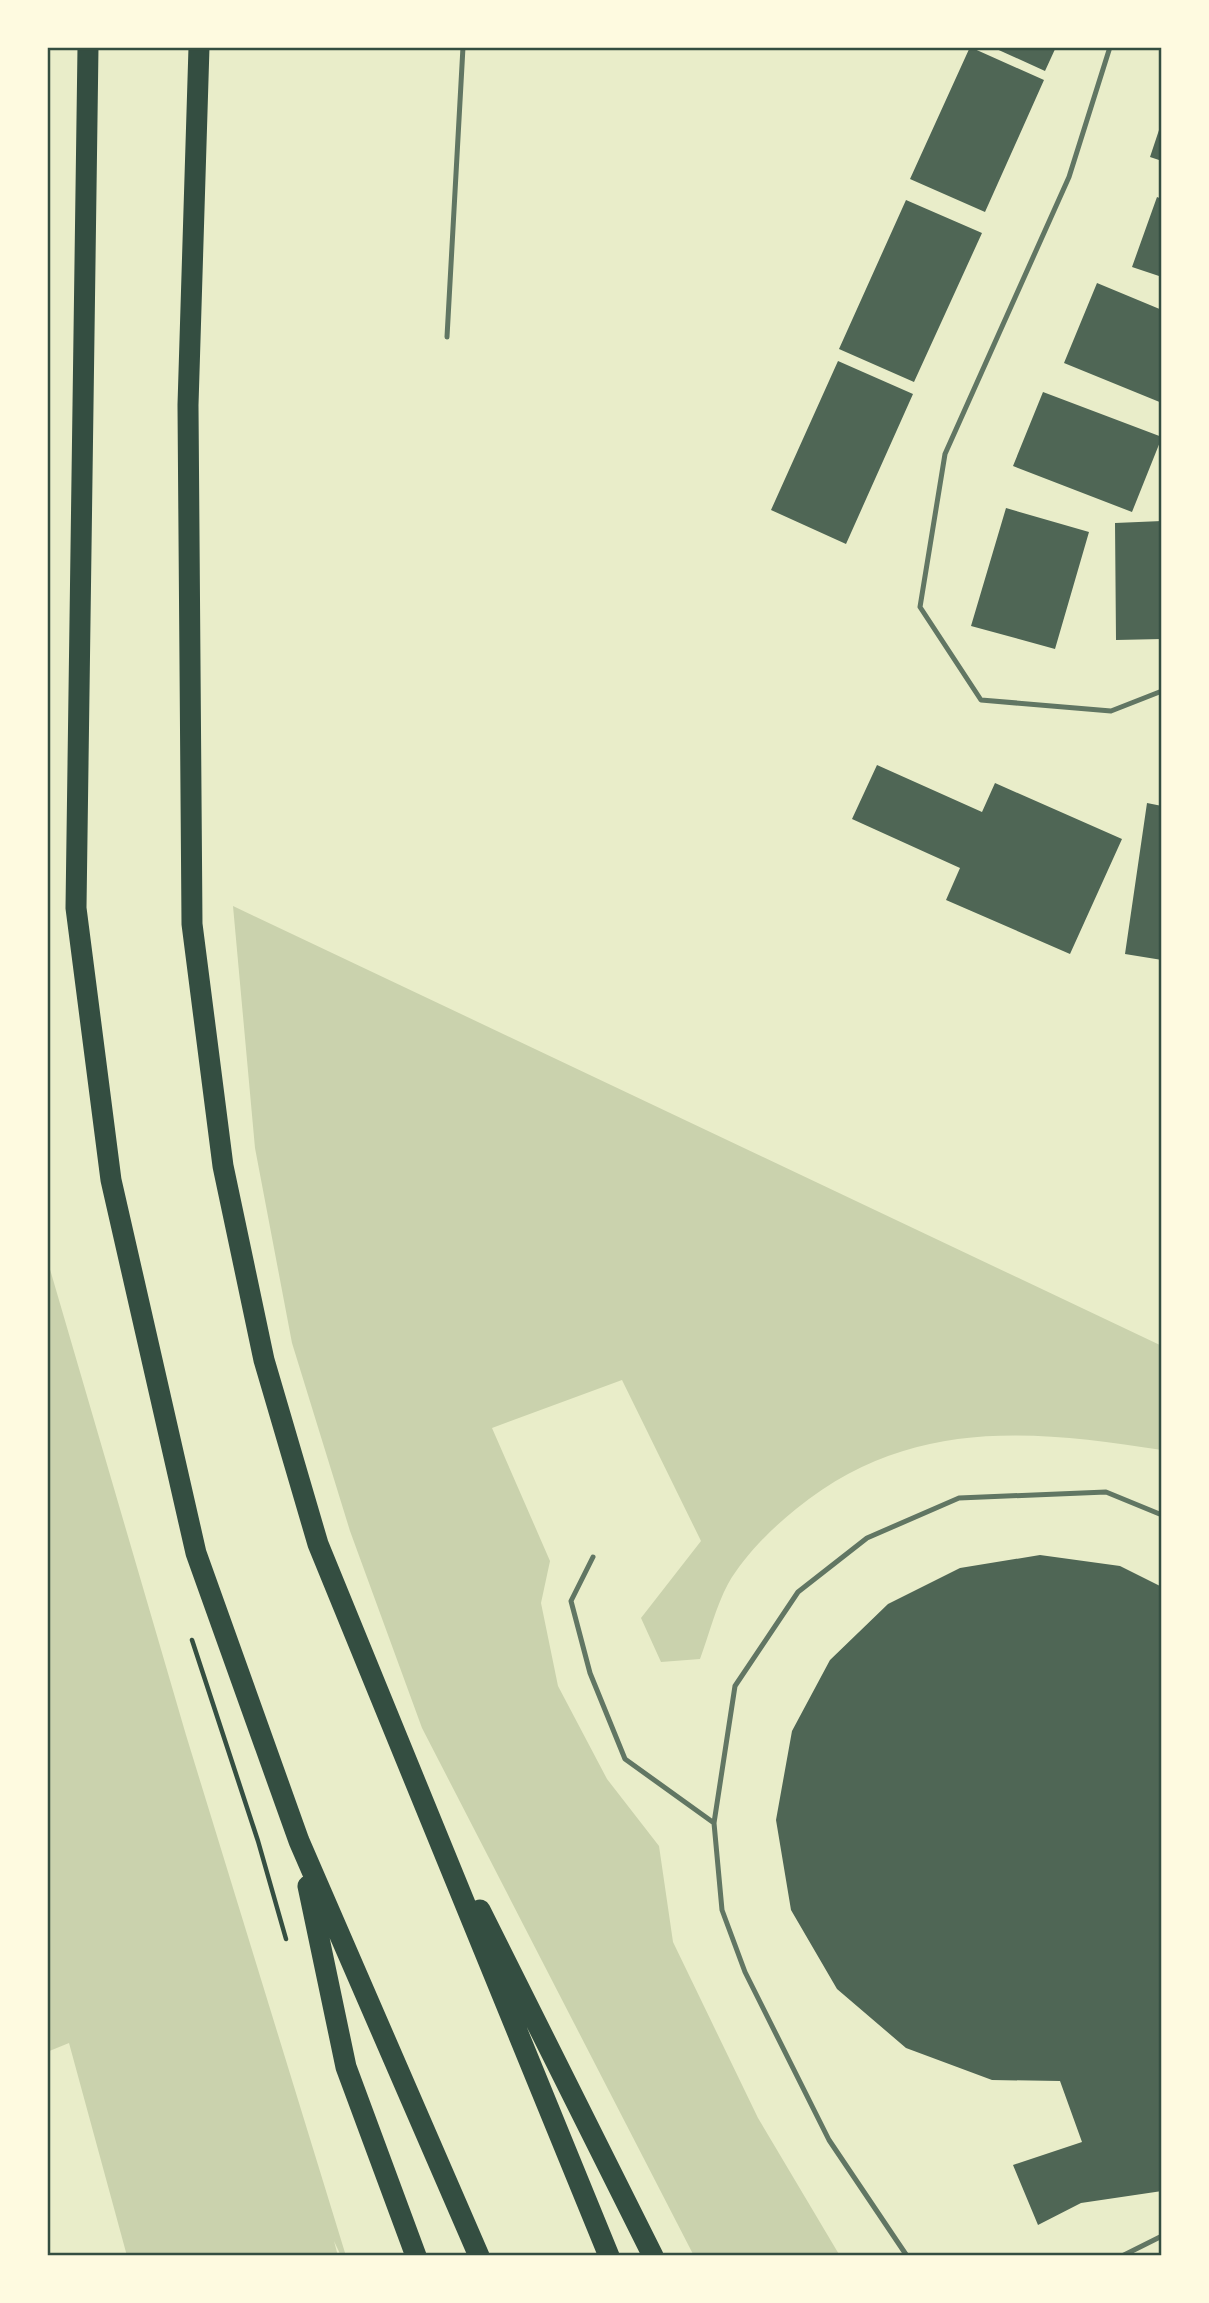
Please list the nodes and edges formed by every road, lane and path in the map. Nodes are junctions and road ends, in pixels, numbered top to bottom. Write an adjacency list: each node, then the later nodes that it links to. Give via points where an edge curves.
1 (88, 47): 11 (highway, via 76,908 111,1180 196,1553)
2 (199, 47): 9 (highway, via 188,405 192,924 223,1166 264,1360 318,1544)
3 (463, 47): 5 (lane)
4 (1110, 47): 6 (lane, via 1069,177 945,454 920,607 981,700 1111,710)
5 (447, 337)
6 (1162, 691)
7 (1162, 1515): 10 (lane, via 1107,1492 959,1498 867,1538 798,1592 736,1686)
8 (593, 1557): 10 (lane, via 571,1601 590,1673 625,1759)
9 (395, 1737): 15 (highway); 16 (highway)
10 (714, 1823): 17 (lane, via 722,1910 745,1972 829,2140)
11 (299, 1841): 13 (highway, via 346,2067); 14 (highway)
12 (1162, 2236): 18 (lane)
13 (416, 2256)
14 (479, 2256)
15 (609, 2256)
16 (653, 2256)
17 (907, 2256)
18 (1122, 2256)

